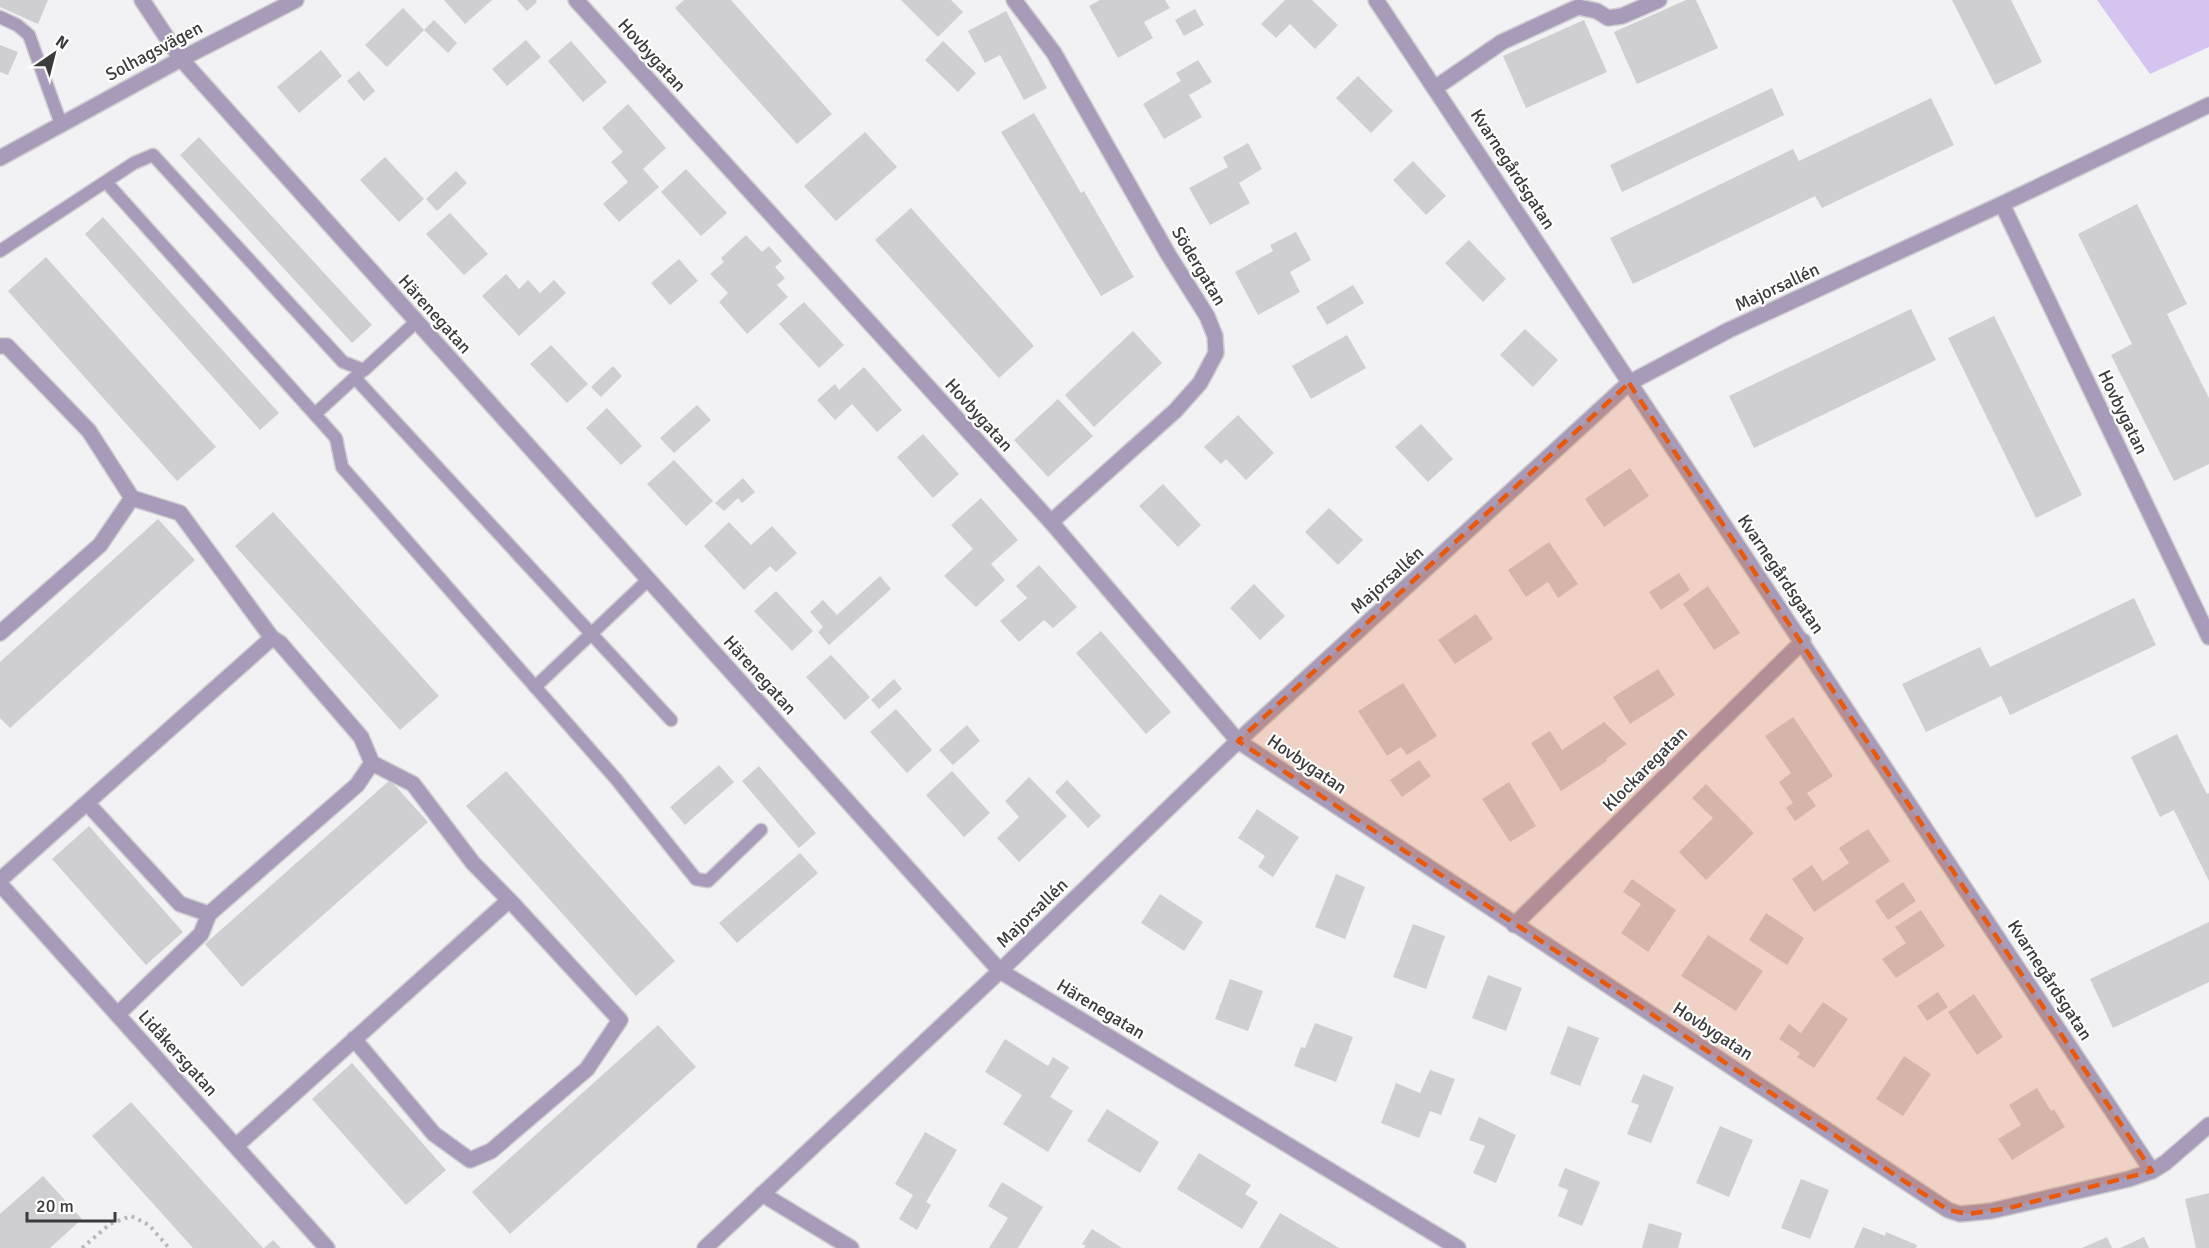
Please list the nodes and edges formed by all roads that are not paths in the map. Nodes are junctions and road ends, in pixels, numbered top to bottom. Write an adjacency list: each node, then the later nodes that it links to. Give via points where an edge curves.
1 (142, 0): 8 (street, Härenegatan)
2 (296, 0): 8 (street, Solhagsvägen)
3 (576, 0): 22 (street, Hovbygatan)
4 (1014, 0): 22 (street, Södergatan, via 1054,53 1215,336 1216,353 1200,384)
5 (1659, 0): 9 (street, via 1608,18 1578,7 1502,42)
6 (1380, 1): 9 (street, Kvarnegårdsgatan)
7 (0, 17): 11 (lane, via 29,35)
8 (180, 59): 11 (street, Solhagsvägen); 16 (street, Härenegatan)
9 (1436, 88): 19 (street, Kvarnegårdsgatan)
10 (2209, 105): 14 (street, Majorsallén)
11 (61, 124): 12 (street, Solhagsvägen)
12 (0, 158)
13 (106, 182): 15 (lane); 18 (lane, via 153,155); 20 (lane)
14 (2002, 204): 19 (street, Majorsallén, via 1729,330); 26 (street, Hovbygatan)
15 (0, 251)
16 (416, 322): 18 (lane); 23 (street, Härenegatan)
17 (0, 346): 21 (street, via 7,346 89,431)
18 (359, 374): 20 (lane); 25 (lane)
19 (1629, 383): 28 (street, Kvarnegårdsgatan); 31 (street, Majorsallén)
20 (315, 414): 29 (lane, via 336,438 342,467)
21 (132, 498): 24 (street, via 100,545); 27 (street, via 180,513)
22 (1051, 522): 31 (street, Hovbygatan)
23 (648, 580): 25 (lane); 39 (street, Härenegatan)
24 (0, 633)
25 (591, 633): 29 (lane); 30 (lane)
26 (2209, 637)
27 (272, 638): 32 (street, via 361,737); 33 (street)
28 (1803, 640): 38 (street, Klockaregatan); 44 (street, Kvarnegårdsgatan)
29 (535, 687): 34 (lane, via 622,785 696,879 708,881)
30 (671, 720)
31 (1238, 741): 38 (street, Hovbygatan); 39 (street, Majorsallén)
32 (372, 763): 36 (street, via 413,784 472,863); 37 (street, via 357,785)
33 (87, 804): 35 (street); 37 (street, via 180,904)
34 (761, 830)
35 (0, 882): 40 (street, Lidåkersgatan)
36 (514, 905): 41 (street, via 507,902); 41 (street, via 620,1020 587,1069 491,1151 470,1160 434,1134)
37 (209, 914): 40 (street, via 201,934)
38 (1514, 925): 44 (street, Hovbygatan, via 1947,1210 1968,1214 2009,1208)
39 (1000, 971): 45 (street, Majorsallén); 49 (street, Härenegatan)
40 (118, 1014): 43 (street, Lidåkersgatan)
41 (354, 1039): 43 (street)
42 (2209, 1125): 44 (street, Hovbygatan)
43 (236, 1146): 46 (street, Lidåkersgatan)
44 (2152, 1171)
45 (762, 1194): 47 (street, Majorsallén); 48 (street)
46 (327, 1248)
47 (705, 1248)
48 (851, 1248)
49 (1458, 1248)

